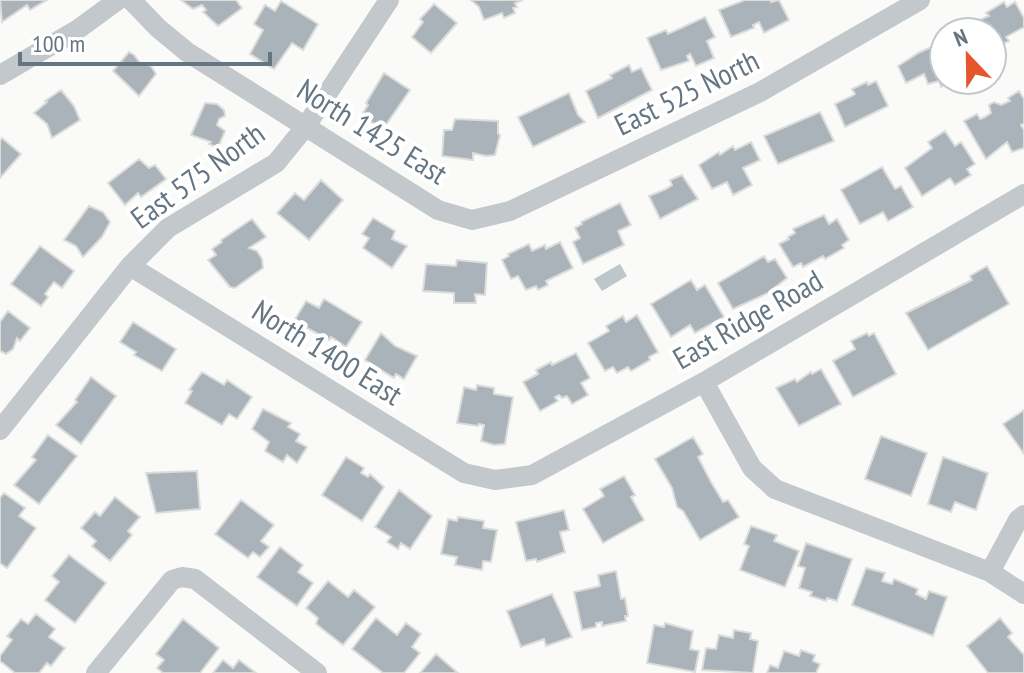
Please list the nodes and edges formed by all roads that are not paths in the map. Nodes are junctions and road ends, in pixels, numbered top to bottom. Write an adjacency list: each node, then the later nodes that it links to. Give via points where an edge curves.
1 (118, 0): 5 (street)
2 (131, 0): 6 (street, North 1425 East, via 187,52)
3 (389, 0): 6 (street, East 575 North)
4 (920, 0): 8 (street, East 525 North, via 760,92 510,211)
5 (0, 75)
6 (306, 126): 8 (street, North 1425 East, via 438,210); 9 (street, East 575 North, via 276,163 168,228)
7 (1024, 194): 10 (street, East Ridge Road)
8 (472, 220)
9 (130, 266): 11 (street, East 575 North); 12 (street, North 1400 East, via 464,473)
10 (704, 382): 12 (street, East Ridge Road, via 532,475); 14 (street, via 752,468 775,489)
11 (0, 430)
12 (495, 480)
13 (1024, 515): 14 (street)
14 (990, 572): 15 (street)
15 (1024, 594)
16 (96, 673): 17 (street, via 172,580 182,577 195,579)
17 (317, 673)

